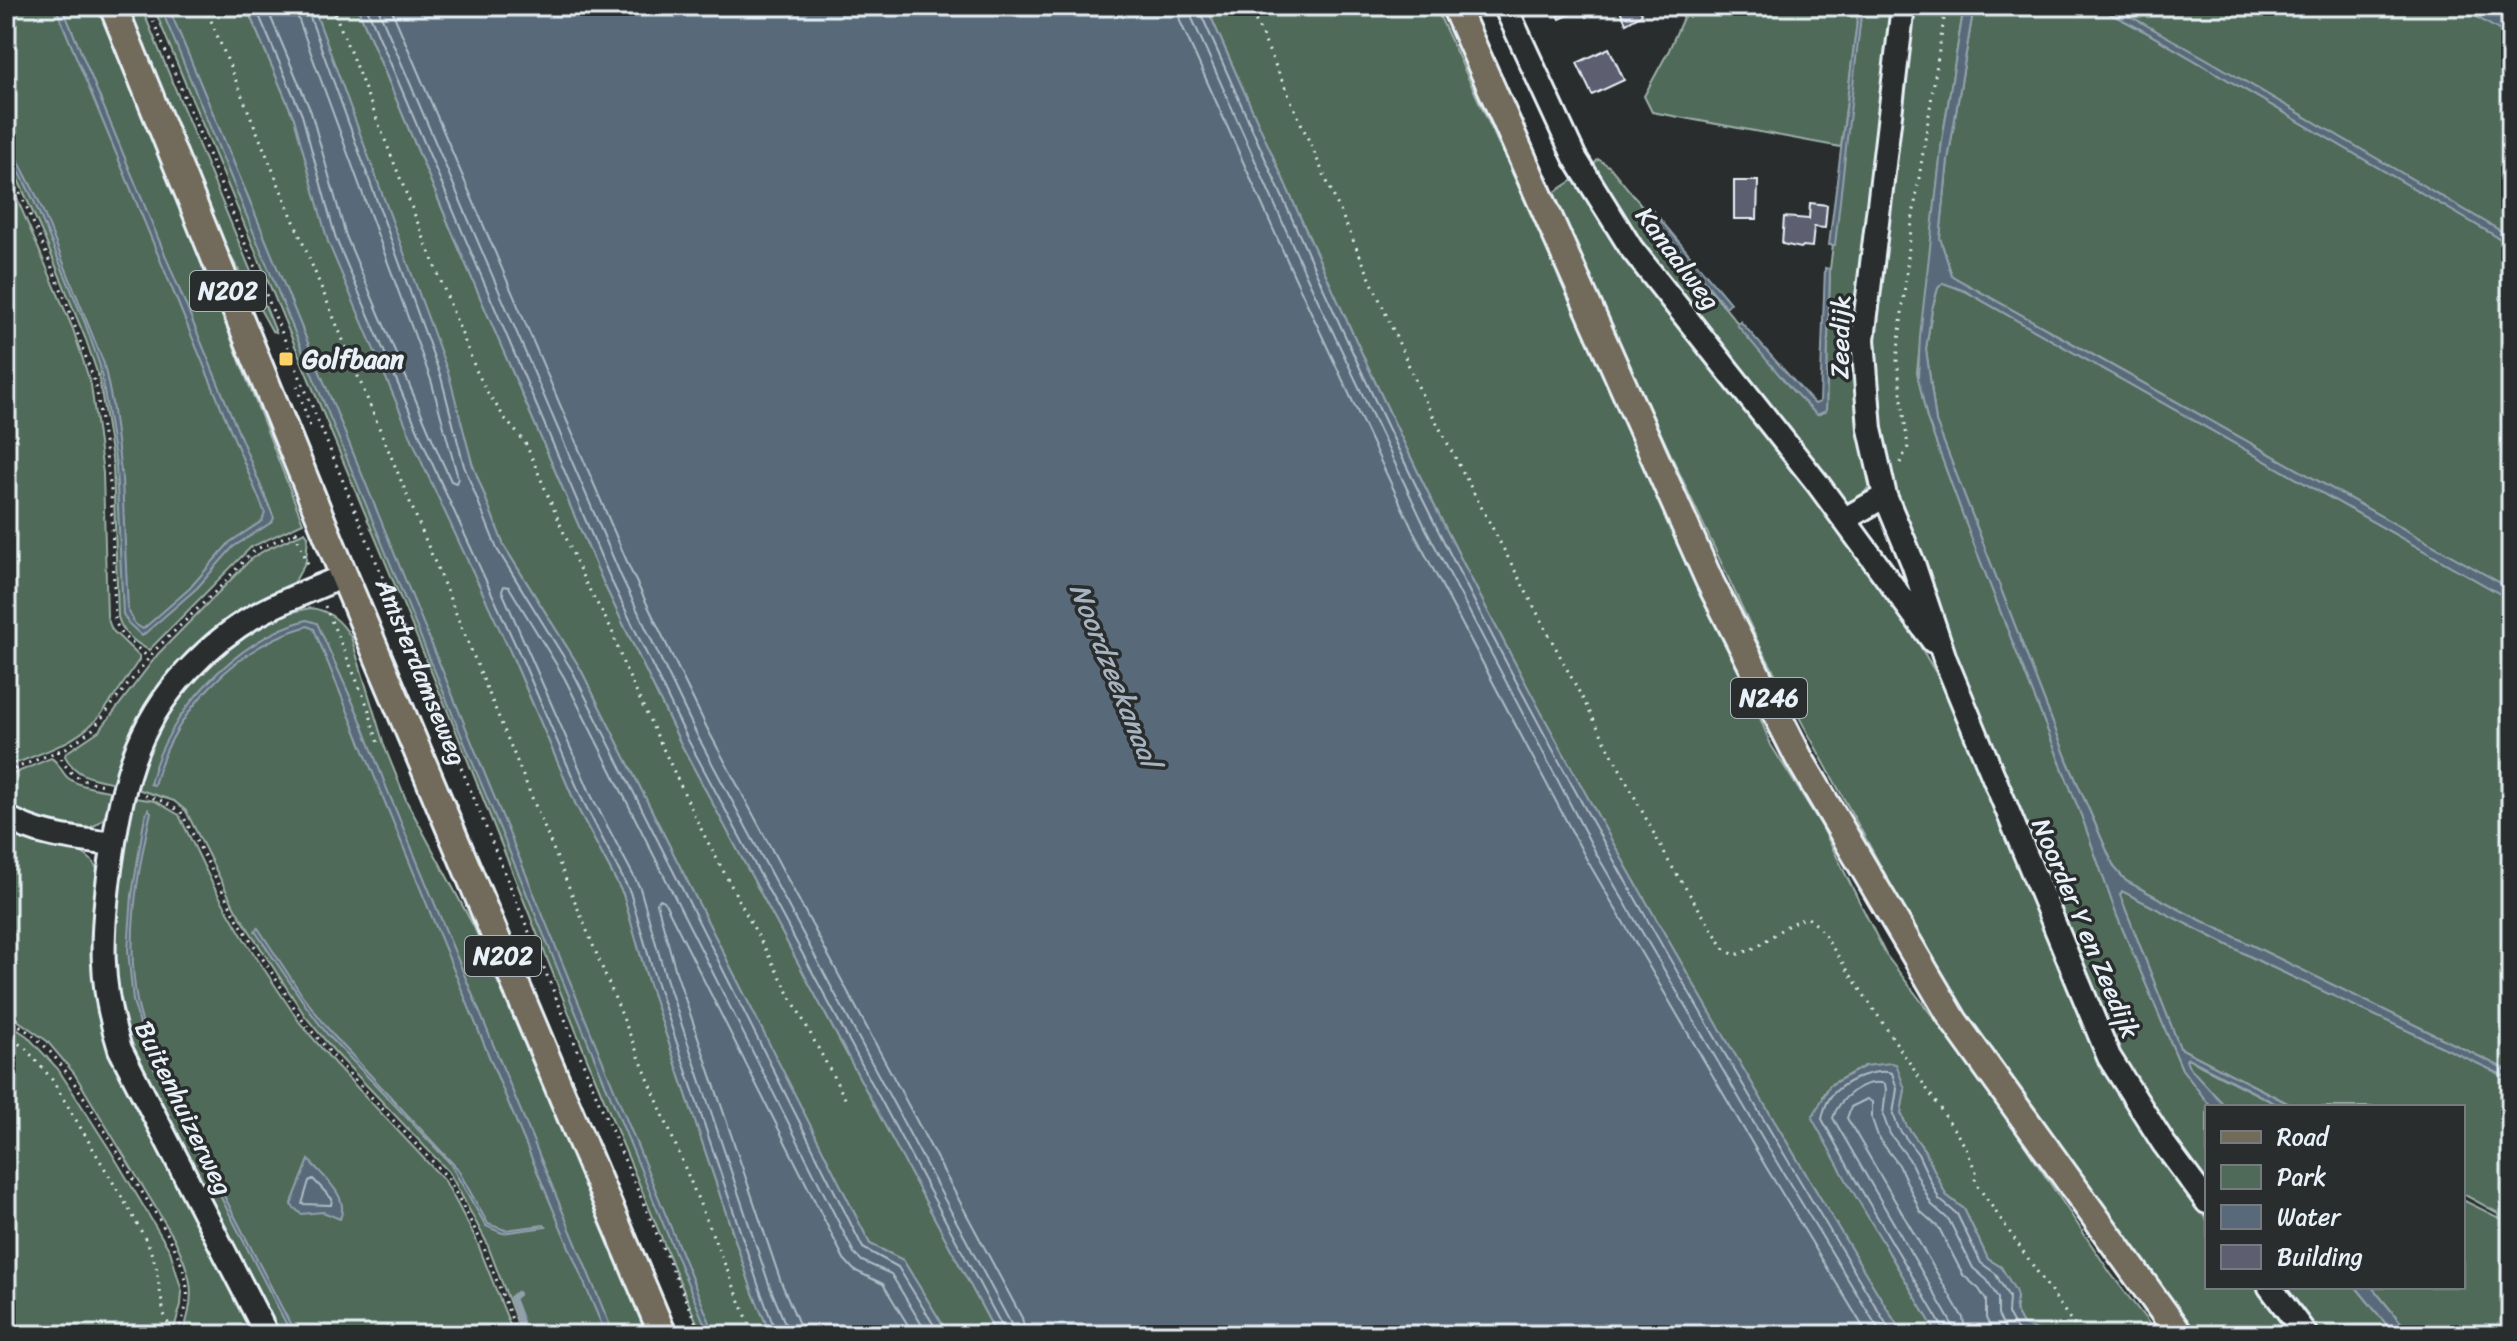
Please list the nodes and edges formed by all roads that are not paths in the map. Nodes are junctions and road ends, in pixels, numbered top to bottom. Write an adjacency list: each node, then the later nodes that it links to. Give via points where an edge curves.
1 (113, 6): 7 (main road, Amsterdamseweg / N202)
2 (1455, 6): 15 (main road, N246, via 1710,582 1799,758 1954,1021)
3 (1505, 6): 6 (street, Kanaalweg, via 1575,158 1631,248)
4 (1903, 6): 5 (street, Zeedijk, via 1863,339 1870,429)
5 (1885, 496): 6 (street); 8 (street, Zeedijk)
6 (1845, 519): 8 (street, Kanaalweg)
7 (344, 576): 10 (street, Buitenhuizerweg, via 255,616 218,642 169,692 132,757); 14 (main road, Amsterdamseweg / N202)
8 (1945, 659): 11 (street, Noorder Y en Zeedijk, via 2109,1057)
9 (6, 817): 10 (street, via 50,835)
10 (113, 844): 13 (street, Buitenhuizerweg, via 102,956 114,1028 131,1072)
11 (2205, 1199)
12 (2272, 1289): 16 (street)
13 (267, 1335)
14 (663, 1335)
15 (2180, 1335)
16 (2306, 1335)

